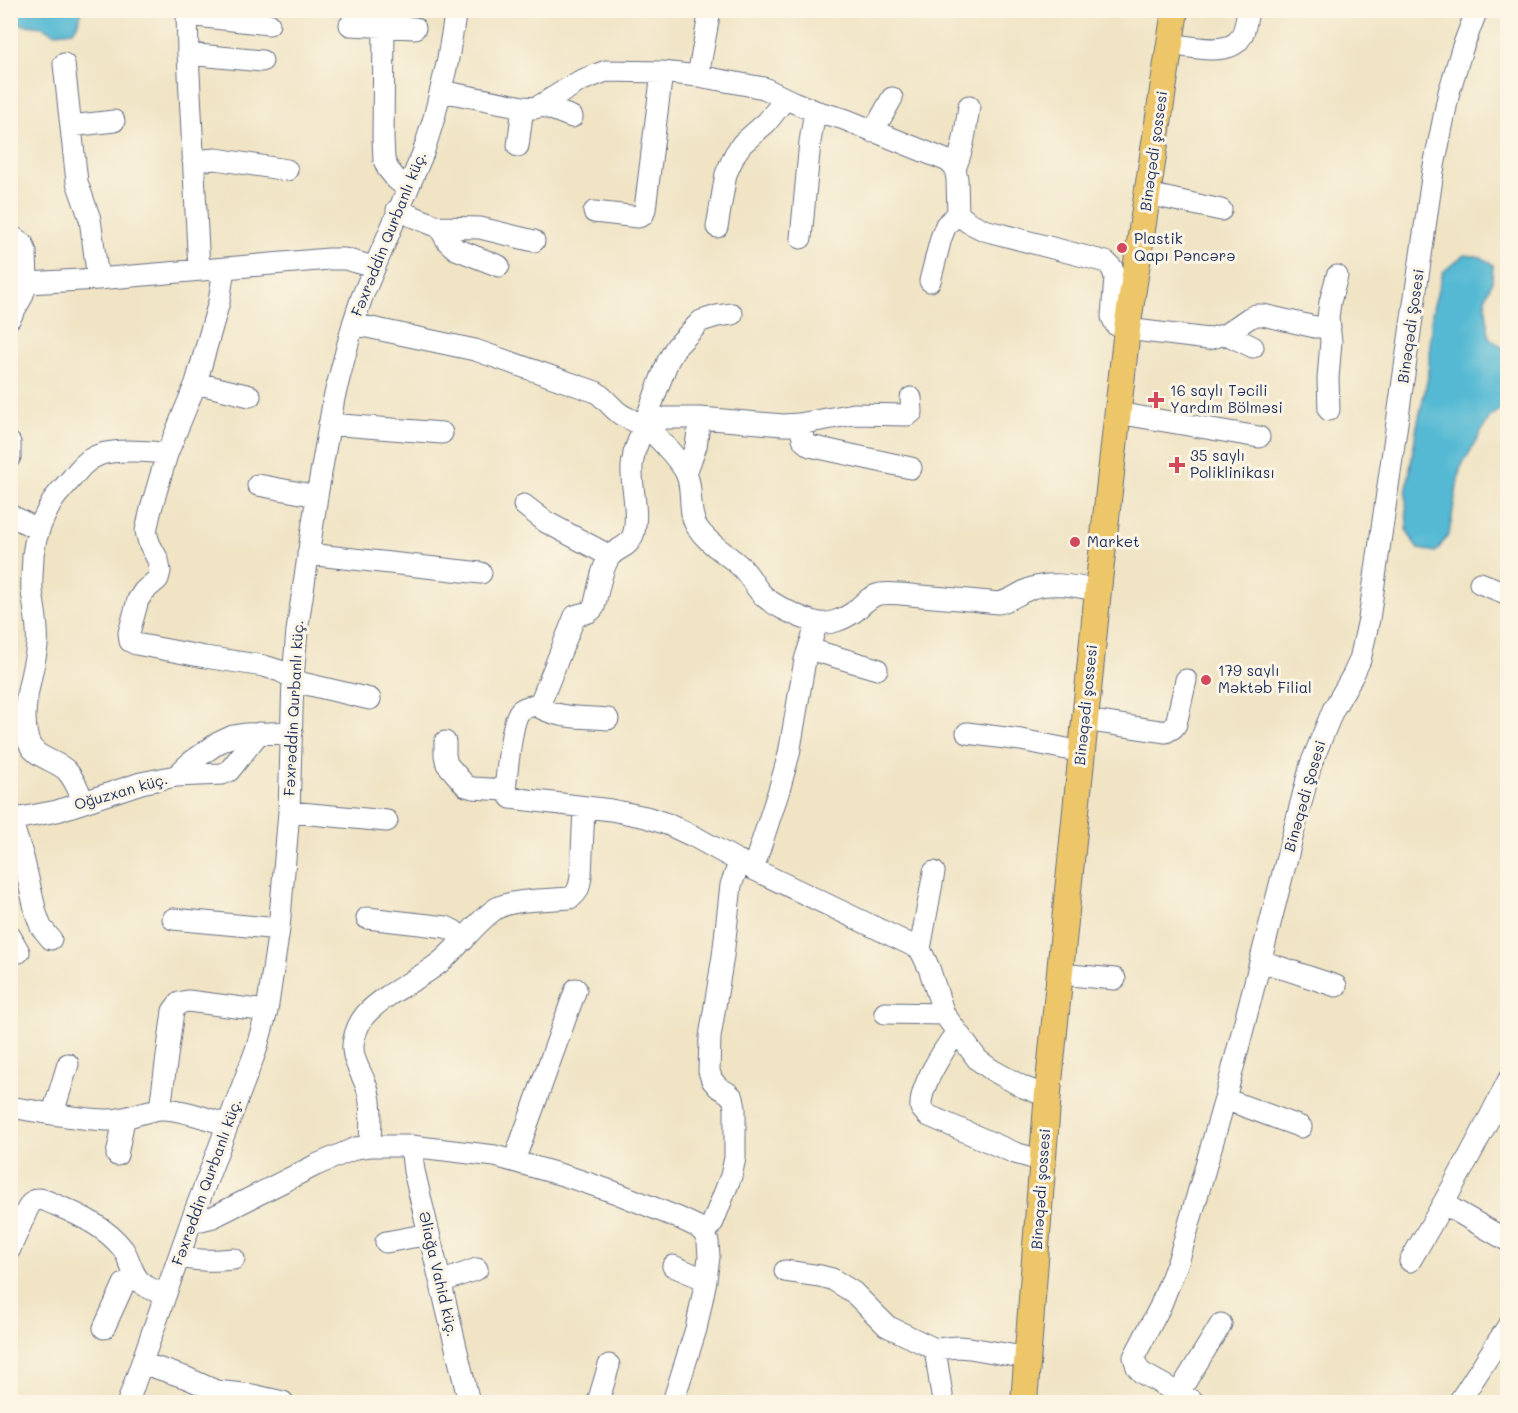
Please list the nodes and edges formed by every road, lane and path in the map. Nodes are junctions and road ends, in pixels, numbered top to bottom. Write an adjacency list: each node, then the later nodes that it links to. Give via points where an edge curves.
1 (456, 10): 17 (street, Fəxrəddin Qurbanlı küç.)
2 (710, 10): 16 (street)
3 (1175, 10): 11 (main road, Binəqədi şossesi)
4 (1248, 10): 11 (street, via 1236,43 1220,49)
5 (1477, 10): 113 (street, Binəqədi Şosesi, via 1449,92 1433,171 1370,620 1360,660 1333,710 1311,765)
6 (187, 13): 7 (street); 12 (street)
7 (269, 24)
8 (350, 25): 9 (street)
9 (384, 27): 10 (street); 31 (street, via 384,160)
10 (415, 28)
11 (1170, 44): 32 (main road, Binəqədi şossesi)
12 (188, 54): 13 (street); 28 (street)
13 (262, 61)
14 (64, 64): 25 (street)
15 (662, 72): 16 (street); 20 (street, via 606,71); 35 (street, via 643,215)
16 (698, 76): 19 (street, via 764,88)
17 (441, 91): 20 (street); 31 (street, Fəxrəddin Qurbanlı küç., via 423,153)
18 (892, 98): 26 (street)
19 (785, 99): 22 (street); 38 (street, via 735,154 726,174)
20 (532, 106): 23 (street); 27 (street)
21 (969, 106): 29 (street)
22 (815, 111): 26 (street); 40 (street)
23 (572, 117)
24 (114, 121): 25 (street)
25 (71, 126): 47 (street, via 77,182 90,219)
26 (873, 132): 29 (street, via 948,161)
27 (518, 146)
28 (192, 161): 30 (street, via 216,159); 45 (street)
29 (955, 168): 36 (street)
30 (287, 170)
31 (407, 188): 33 (street, Fəxrəddin Qurbanlı küç.)
32 (1148, 194): 34 (street); 54 (main road, Binəqədi şossesi)
33 (397, 210): 37 (street); 44 (street, Fəxrəddin Qurbanlı küç.)
34 (1221, 210)
35 (594, 212)
36 (958, 214): 48 (street, via 946,225); 54 (street, via 984,230 1106,262 1115,277 1112,318)
37 (439, 227): 41 (street, via 480,228); 42 (street, via 456,249)
38 (717, 227)
39 (10, 235): 49 (street, via 26,252)
40 (801, 238)
41 (534, 241)
42 (499, 266)
43 (224, 267): 44 (street, via 329,259); 45 (street); 57 (street, via 219,302)
44 (374, 267): 52 (street, Fəxrəddin Qurbanlı küç.)
45 (199, 270): 47 (street)
46 (1337, 276): 53 (street, via 1330,302)
47 (98, 279): 49 (street)
48 (930, 281)
49 (19, 283): 51 (street, via 22,297)
50 (732, 314): 65 (street, via 702,321 676,347)
51 (10, 318)
52 (353, 324): 63 (street, Fəxrəddin Qurbanlı küç.); 65 (street, via 475,350 596,392 618,412)
53 (1330, 327): 55 (street, via 1256,315); 60 (street)
54 (1127, 329): 55 (street, via 1208,339); 61 (main road, Binəqədi şossesi)
55 (1226, 334): 56 (street)
56 (1253, 347)
57 (196, 383): 58 (street); 69 (street)
58 (250, 396)
59 (911, 398): 64 (street, via 912,412 908,415 854,414)
60 (1329, 410)
61 (1117, 413): 67 (street); 82 (main road, Binəqədi şossesi)
62 (700, 418): 64 (street); 65 (street, via 665,418); 72 (street, via 696,446)
63 (329, 424): 66 (street); 74 (street, Fəxrəddin Qurbanlı küç.)
64 (799, 424): 71 (street, via 804,441 810,446)
65 (644, 426): 72 (street, via 658,437); 79 (street, via 632,467 634,534 625,547)
66 (442, 433)
67 (1259, 437)
68 (10, 443): 70 (street)
69 (167, 454): 77 (street, via 124,452 92,458 54,499); 87 (street, via 146,531 160,571 158,579 138,600 130,641 264,666)
70 (10, 456)
71 (911, 468)
72 (686, 473): 84 (street, via 696,526 750,576 766,599)
73 (258, 485): 74 (street)
74 (317, 496): 78 (street, Fəxrəddin Qurbanlı küç.)
75 (524, 505): 79 (street, via 546,522)
76 (10, 516): 77 (street)
77 (39, 530): 100 (street, via 32,589 38,632 27,690 28,742 33,750 66,770)
78 (308, 554): 80 (street); 87 (street, Fəxrəddin Qurbanlı küç.)
79 (610, 556): 90 (street, via 594,607 575,616 545,693)
80 (481, 573)
81 (1480, 583): 83 (street)
82 (1098, 590): 84 (street, via 1042,585 998,603 880,594 838,620); 92 (main road, Binəqədi şossesi)
83 (1508, 594)
84 (817, 623): 85 (street)
85 (809, 649): 86 (street); 105 (street, via 779,790)
86 (877, 669)
87 (293, 678): 89 (street); 93 (street, Fəxrəddin Qurbanlı küç.)
88 (1186, 680): 92 (street, via 1176,724 1166,732)
89 (370, 699)
90 (536, 705): 91 (street, via 557,715); 99 (street, via 518,713)
91 (608, 719)
92 (1085, 720): 97 (main road, Binəqədi şossesi)
93 (292, 732): 94 (street, Oğuzxan küç.); 102 (street, Fəxrəddin Qurbanlı küç.)
94 (259, 733): 98 (street, Oğuzxan küç., via 233,736 218,743); 98 (street, via 229,771)
95 (967, 733): 97 (street)
96 (445, 742): 99 (street, via 447,764 466,786)
97 (1082, 752): 114 (main road, Binəqədi şossesi)
98 (176, 776): 100 (street, Oğuzxan küç.)
99 (505, 790): 101 (street, via 511,798)
100 (84, 802): 103 (street, Oğuzxan küç.)
101 (584, 808): 105 (street, via 611,810 667,824); 111 (street, via 581,874 576,895 507,904 486,916)
102 (289, 812): 104 (street); 109 (street, Fəxrəddin Qurbanlı küç.)
103 (11, 820): 110 (street, via 36,914)
104 (387, 821)
105 (746, 865): 112 (street); 140 (street, via 731,885 710,1037 712,1080 733,1098 735,1158 713,1222)
106 (934, 872): 112 (street)
107 (367, 918): 111 (street, via 446,927)
108 (173, 919): 109 (street)
109 (279, 929): 118 (street, Fəxrəddin Qurbanlı küç.)
110 (51, 939)
111 (464, 940): 132 (street, via 425,974 382,999 359,1024 352,1050 368,1092)
112 (920, 949): 120 (street)
113 (1261, 961): 116 (street); 125 (street, Binəqədi Şosesi)
114 (1059, 974): 115 (street); 124 (main road, Binəqədi şossesi)
115 (1115, 979)
116 (1336, 986)
117 (576, 989): 136 (street)
118 (267, 1011): 127 (street, via 179,1003 173,1011); 130 (street, Fəxrəddin Qurbanlı küç.)
119 (885, 1013): 120 (street)
120 (944, 1014): 121 (street)
121 (957, 1032): 124 (street, via 978,1060 992,1070 1035,1092); 135 (street, via 937,1062 920,1100 921,1108 927,1115 1015,1153)
122 (68, 1064): 128 (street)
123 (1508, 1081): 137 (street)
124 (1048, 1092): 135 (main road, Binəqədi şossesi)
125 (1225, 1099): 131 (street); 161 (street, Binəqədi Şosesi, via 1179,1259 1134,1357 1142,1373)
126 (10, 1107): 128 (street)
127 (160, 1109): 129 (street); 130 (street)
128 (52, 1113): 129 (street)
129 (124, 1119): 134 (street)
130 (227, 1125): 138 (street, Fəxrəddin Qurbanlı küç.)
131 (1301, 1127)
132 (370, 1146): 133 (street); 138 (street, via 323,1162 213,1217)
133 (411, 1146): 136 (street); 139 (street, Əliağa Vahid küç.)
134 (117, 1155)
135 (1043, 1159): 158 (main road, Binəqədi şossesi)
136 (514, 1161): 140 (street, via 614,1192 679,1218)
137 (1444, 1204): 141 (street); 146 (street)
138 (192, 1220): 144 (street, Fəxrəddin Qurbanlı küç.)
139 (429, 1234): 142 (street); 152 (street, Əliağa Vahid küç.)
140 (705, 1234): 151 (street, via 709,1257)
141 (1508, 1240)
142 (386, 1242)
143 (10, 1249): 150 (street, via 28,1208 38,1199 69,1210 111,1237 127,1255)
144 (179, 1257): 145 (street, via 199,1261); 153 (street, Fəxrəddin Qurbanlı küç.)
145 (234, 1259)
146 (1410, 1261)
147 (672, 1266): 151 (street)
148 (477, 1269): 152 (street)
149 (785, 1271): 157 (street, via 832,1279 860,1297 887,1326)
150 (135, 1275): 153 (street, via 143,1285); 156 (street, via 124,1284)
151 (706, 1280): 166 (street, via 696,1329)
152 (441, 1282): 164 (street, Əliağa Vahid küç.)
153 (165, 1294): 159 (street, Fəxrəddin Qurbanlı küç.)
154 (1221, 1324): 161 (street)
155 (1508, 1326): 169 (street)
156 (104, 1328)
157 (935, 1349): 158 (street, via 970,1348); 167 (street)
158 (1028, 1358): 168 (main road, Binəqədi şossesi)
159 (142, 1363): 162 (street, Fəxrəddin Qurbanlı küç.); 163 (street, via 216,1391)
160 (609, 1365): 165 (street)
161 (1186, 1398)
162 (128, 1402)
163 (283, 1402)
164 (469, 1402)
165 (597, 1402)
166 (673, 1402)
167 (944, 1402)
168 (1024, 1402)
169 (1459, 1402)

